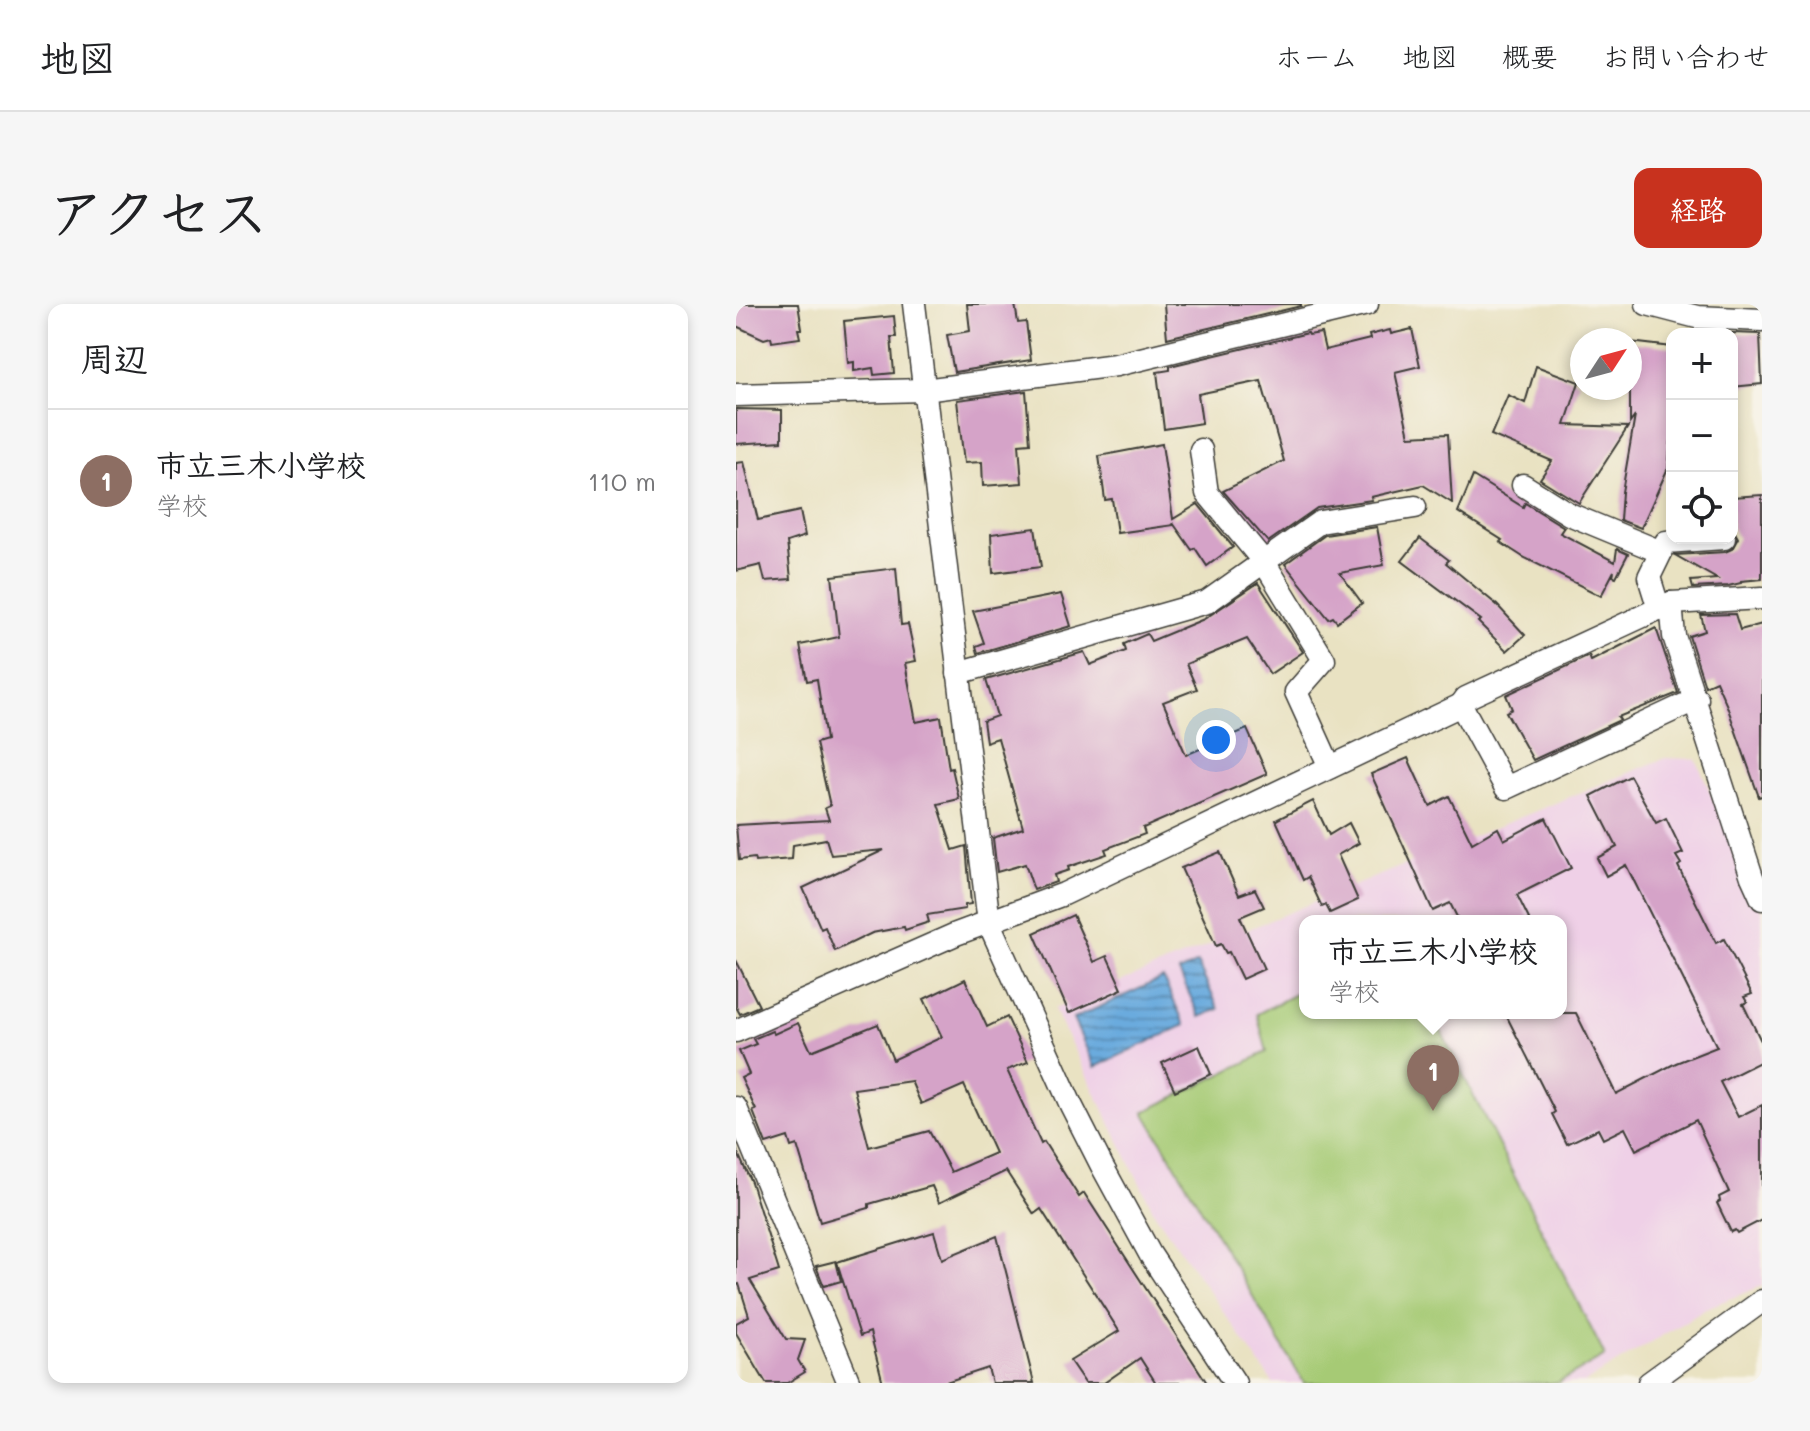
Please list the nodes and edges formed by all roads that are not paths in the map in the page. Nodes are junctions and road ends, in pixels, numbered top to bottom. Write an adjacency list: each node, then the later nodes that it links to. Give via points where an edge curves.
1 (914, 304): 5 (street)
2 (1367, 304): 5 (street, via 1116,365)
3 (1647, 304): 4 (street, via 1697,317)
4 (1762, 320)
5 (924, 390): 6 (street); 15 (street)
6 (736, 395)
7 (1201, 450): 12 (street, via 1207,493)
8 (1523, 485): 11 (street, via 1569,514)
9 (1415, 507): 12 (street, via 1320,522)
10 (1666, 542): 11 (street)
11 (1661, 552): 14 (street, via 1649,577)
12 (1264, 562): 15 (street, via 1207,602); 18 (street, via 1324,660 1296,692)
13 (1762, 598): 14 (street)
14 (1665, 606): 16 (street); 17 (street, via 1466,698)
15 (958, 673): 21 (street)
16 (1697, 699): 17 (street, via 1506,788); 19 (street)
17 (1461, 705): 18 (street)
18 (1330, 767): 21 (street, via 1064,894)
19 (1756, 871): 20 (street)
20 (1762, 899)
21 (989, 923): 22 (street); 26 (street, via 1102,1166 1150,1254)
22 (736, 1031)
23 (736, 1108): 25 (street)
24 (1762, 1301): 27 (street)
25 (849, 1383)
26 (1235, 1383)
27 (1649, 1383)

